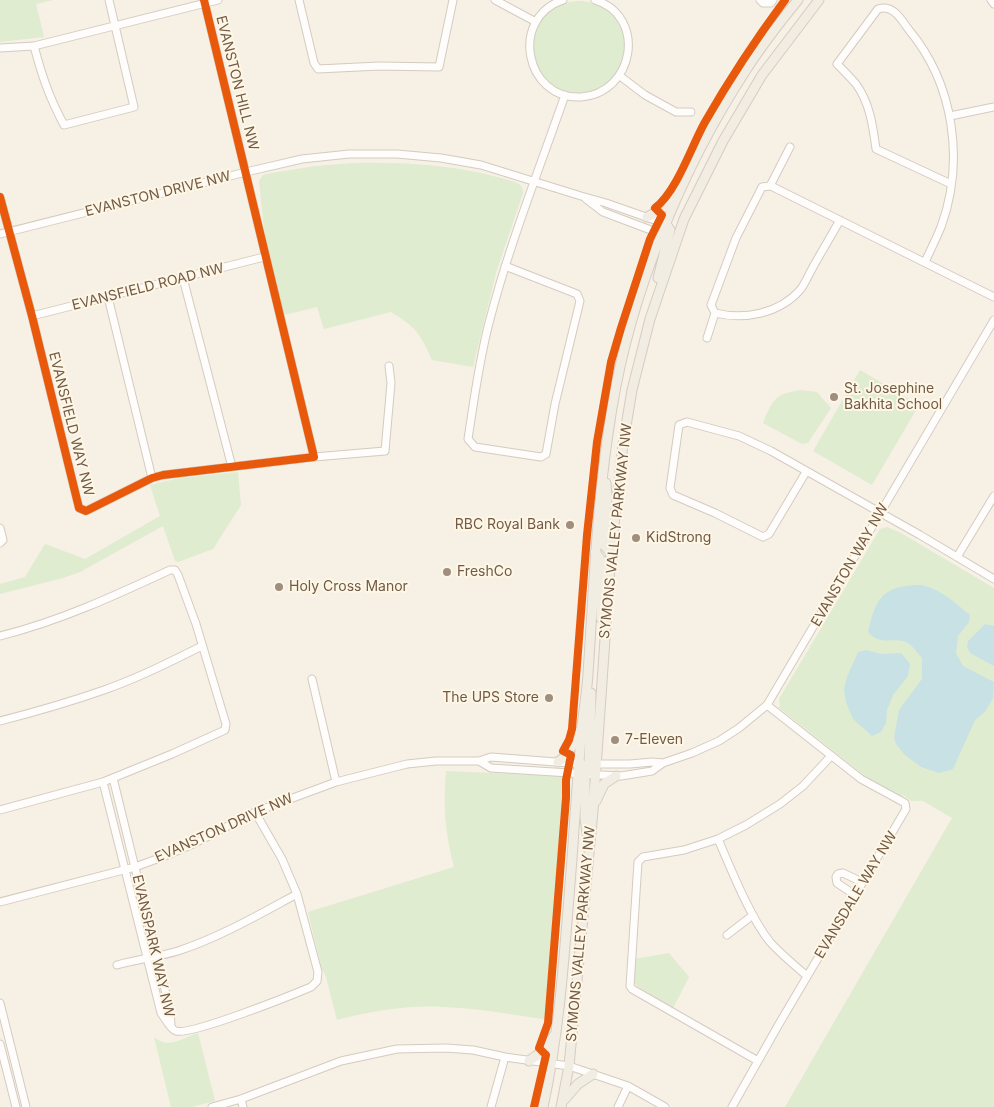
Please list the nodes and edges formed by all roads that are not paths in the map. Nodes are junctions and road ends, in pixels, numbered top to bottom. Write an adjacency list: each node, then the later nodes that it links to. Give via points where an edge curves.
1 (109, 0): 16 (street)
2 (218, 0): 13 (street)
3 (299, 0): 4 (street, via 318,69 439,67)
4 (453, 0)
5 (495, 0): 15 (street)
6 (563, 0): 15 (street, via 545,11)
7 (595, 0): 19 (street, via 615,12 625,26 628,60)
8 (760, 0): 9 (street, via 770,3)
9 (773, 0)
10 (798, 0): 29 (main road, SYMONS VALLEY PARKWAY NW, via 746,68)
11 (819, 0): 37 (main road, SYMONS VALLEY PARKWAY NW, via 762,75 723,141 684,219)
12 (991, 0): 14 (street)
13 (204, 2): 16 (street); 25 (street, EVANSTON HILL NW)
14 (994, 4)
15 (536, 22): 20 (street, via 529,46 531,59 543,81)
16 (115, 27): 17 (street); 17 (street, via 134,107 64,125 50,99)
17 (34, 46): 18 (street)
18 (0, 48)
19 (620, 76): 20 (street, via 596,94); 22 (street, via 676,112)
20 (565, 95): 26 (street)
21 (994, 107): 23 (street)
22 (691, 112)
23 (950, 116): 27 (street, via 954,156); 27 (street, via 935,67 916,37 891,9 884,7 878,10 837,64 857,86 867,106 876,149)
24 (790, 146): 28 (street)
25 (246, 172): 26 (street, EVANSTON DRIVE NW, via 302,159 349,154 398,154 482,165); 35 (street, EVANSTON DRIVE NW); 38 (street)
26 (535, 181): 30 (street, EVANSTON DRIVE NW); 40 (street)
27 (951, 184): 39 (street, via 941,226)
28 (770, 186): 33 (street); 44 (street, via 762,187 736,238 711,305)
29 (678, 194): 32 (main road); 34 (main road, SYMONS VALLEY PARKWAY NW)
30 (581, 196): 32 (street, EVANSTON DRIVE NW); 37 (street, EVANSTON DRIVE NW, via 603,212)
31 (0, 198): 35 (street, EVANSFIELD WAY NW)
32 (647, 217): 34 (street, EVANSTON DRIVE NW)
33 (840, 220): 39 (street); 44 (street, via 800,290 788,300 776,308 746,316)
34 (666, 224): 37 (main road, SYMONS VALLEY PARKWAY NW)
35 (9, 231): 36 (street, EVANSTON DRIVE NW); 45 (street, EVANSFIELD WAY NW)
36 (0, 234)
37 (669, 236): 51 (main road, SYMONS VALLEY PARKWAY NW, via 635,313 622,359); 59 (main road, SYMONS VALLEY PARKWAY NW, via 632,390)
38 (264, 257): 41 (street, EVANSFIELD ROAD NW); 49 (street)
39 (925, 262): 43 (street)
40 (505, 266): 40 (street, via 488,325 468,439 475,446 541,457 546,454 580,301 577,294)
41 (183, 278): 42 (street, EVANSFIELD ROAD NW); 50 (street)
42 (108, 297): 45 (street, EVANSFIELD ROAD NW); 53 (street)
43 (994, 297)
44 (715, 313): 47 (street)
45 (32, 316): 53 (street, EVANSFIELD WAY NW, via 79,508 86,511)
46 (994, 320): 55 (street, EVANSTON WAY NW)
47 (707, 338)
48 (389, 366): 49 (street, EVANSFIELD WAY NW, via 391,383 385,451)
49 (314, 457): 50 (street, EVANSFIELD WAY NW)
50 (232, 467): 53 (street, EVANSFIELD WAY NW)
51 (604, 467): 58 (main road, SYMONS VALLEY PARKWAY NW); 59 (main road, via 607,496 604,545)
52 (806, 472): 52 (street, via 739,436 687,422 679,425 670,488 673,495 763,537 769,534); 55 (street)
53 (152, 478)
54 (994, 496): 60 (street)
55 (880, 513): 60 (street); 67 (street, EVANSTON WAY NW)
56 (0, 528): 57 (street, via 3,540)
57 (0, 543)
58 (595, 552): 64 (main road, via 602,566 601,636); 66 (main road, SYMONS VALLEY PARKWAY NW)
59 (611, 553): 64 (main road, SYMONS VALLEY PARKWAY NW)
60 (957, 557): 61 (street)
61 (994, 579)
62 (0, 636): 63 (street, via 84,610 175,570)
63 (202, 646): 68 (street, via 105,690); 79 (street, via 226,724 225,730)
64 (604, 658): 75 (main road, SYMONS VALLEY PARKWAY NW)
65 (312, 679): 81 (street)
66 (587, 687): 69 (main road, SYMONS VALLEY PARKWAY NW); 75 (main road, via 591,693)
67 (767, 705): 70 (street, EVANSDALE WAY NW); 74 (street, EVANSTON WAY NW, via 719,741)
68 (0, 721)
69 (582, 726): 72 (main road, via 568,754); 73 (main road, SYMONS VALLEY PARKWAY NW)
70 (831, 756): 85 (street, via 780,804); 89 (street, EVANSDALE WAY NW, via 861,779 905,803 906,809)
71 (478, 761): 72 (street, EVANSTON DRIVE NW, via 491,757); 76 (street, EVANSTON DRIVE NW, via 491,768); 81 (street, EVANSTON DRIVE NW, via 411,764)
72 (558, 762): 73 (street, EVANSTON DRIVE NW)
73 (579, 763): 75 (street, EVANSTON DRIVE NW); 76 (main road, via 583,767)
74 (663, 763): 75 (street, EVANSTON WAY NW); 78 (street, EVANSTON WAY NW, via 652,771)
75 (593, 764): 77 (main road, via 590,769)
76 (582, 774): 77 (street, EVANSTON DRIVE NW); 86 (main road); 101 (main road, SYMONS VALLEY PARKWAY NW)
77 (595, 775): 78 (street, EVANSTON WAY NW); 83 (main road, SYMONS VALLEY PARKWAY NW)
78 (616, 776): 83 (main road, via 604,784)
79 (113, 778): 80 (street); 87 (street, EVANSPARK WAY NW)
80 (103, 782): 82 (street); 88 (street, EVANSPARK WAY NW)
81 (336, 782): 84 (street, EVANSTON DRIVE NW)
82 (0, 810)
83 (593, 810): 86 (main road, SYMONS VALLEY PARKWAY NW)
84 (255, 812): 87 (street, EVANSTON DRIVE NW, via 195,843); 90 (street, EVANSPARK WAY NW, via 282,859)
85 (718, 839): 93 (street); 105 (street, via 684,850 643,856 638,862 630,986)
86 (588, 846): 107 (main road, SYMONS VALLEY PARKWAY NW)
87 (135, 867): 88 (street, EVANSTON DRIVE NW); 95 (street, EVANSPARK WAY NW)
88 (125, 870): 92 (street, EVANSTON DRIVE NW); 96 (street, EVANSPARK WAY NW)
89 (862, 882): 91 (street, EVANSDALE WAY NW); 91 (street, via 843,873 836,877 837,883)
90 (297, 894): 95 (street, via 222,934); 100 (street, EVANSPARK WAY NW, via 318,972 317,981 298,992 226,1019 185,1031 176,1031)
91 (855, 894): 98 (street, EVANSDALE WAY NW)
92 (0, 902)
93 (753, 915): 94 (street); 98 (street, via 769,941)
94 (727, 935)
95 (157, 956): 96 (street); 100 (street, EVANSPARK WAY NW, via 170,1010)
96 (147, 957): 97 (street); 100 (street, EVANSPARK WAY NW, via 161,1013)
97 (118, 964)
98 (807, 976): 105 (street, EVANSDALE WAY NW)
99 (0, 1003): 113 (street)
100 (170, 1026)
101 (557, 1030): 104 (main road, via 542,1051); 106 (main road, SYMONS VALLEY PARKWAY NW)
102 (0, 1044): 112 (street)
103 (505, 1057): 104 (street); 110 (street, via 446,1048 397,1049 341,1061); 116 (street)
104 (529, 1061): 106 (street)
105 (758, 1062): 120 (street, EVANSDALE WAY NW)
106 (553, 1063): 107 (street); 117 (main road, SYMONS VALLEY PARKWAY NW)
107 (569, 1066): 108 (street); 111 (main road, SYMONS VALLEY PARKWAY NW)
108 (593, 1074): 109 (street); 111 (main road, via 573,1088)
109 (628, 1086): 118 (street); 119 (street)
110 (241, 1099): 114 (street); 115 (street)
111 (562, 1105)
112 (16, 1107)
113 (26, 1107)
114 (212, 1107)
115 (243, 1107)
116 (492, 1107)
117 (543, 1107)
118 (618, 1107)
119 (666, 1107)
120 (732, 1107)

